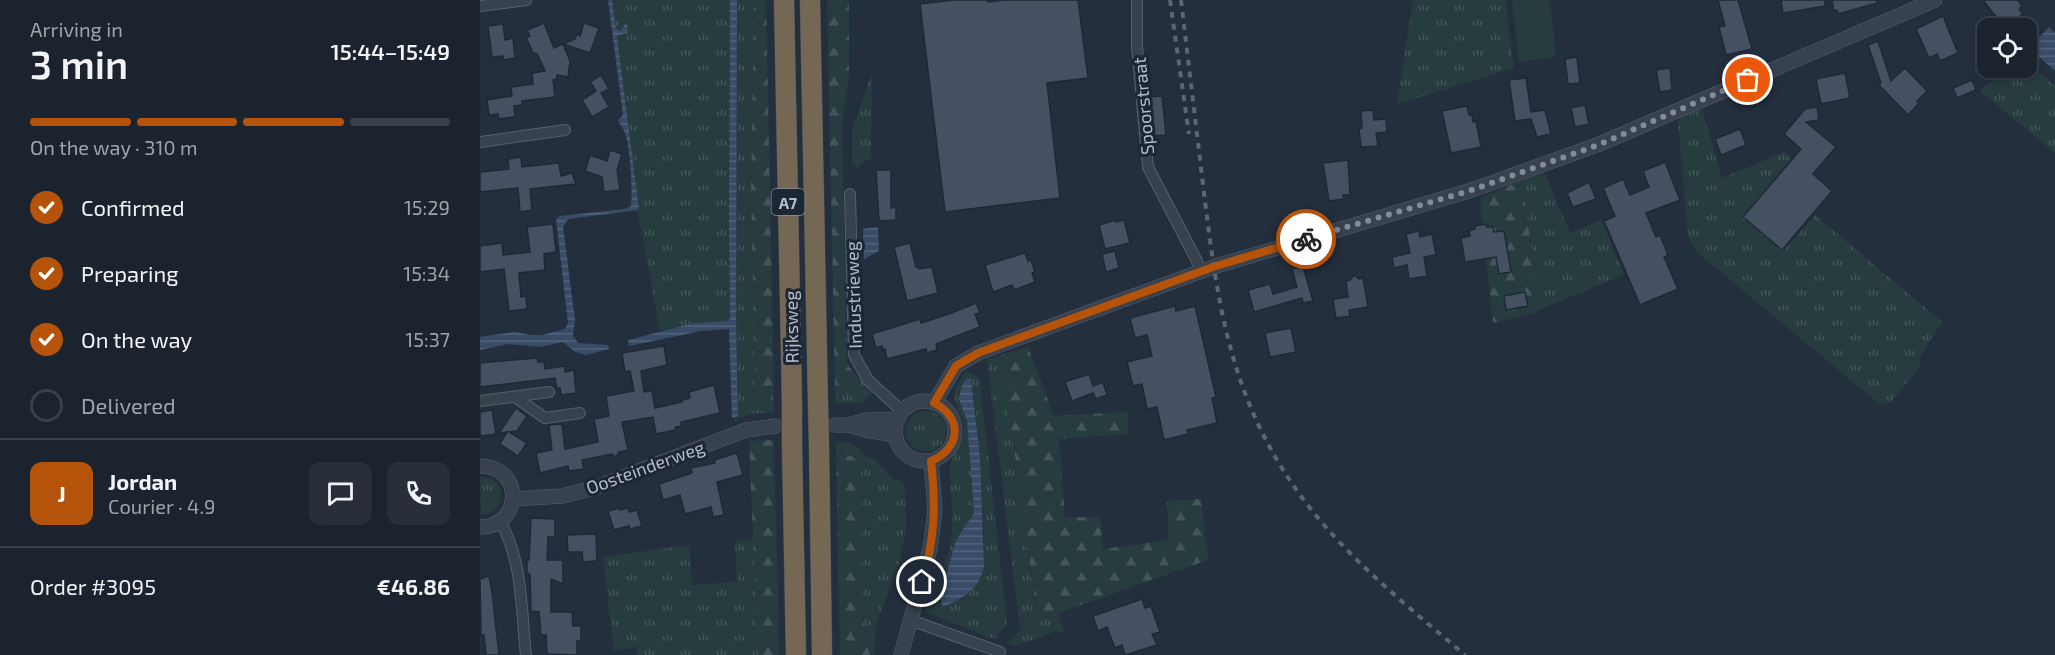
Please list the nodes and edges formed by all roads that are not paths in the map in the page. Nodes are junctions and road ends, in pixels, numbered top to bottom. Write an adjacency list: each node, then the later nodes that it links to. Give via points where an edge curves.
1 (526, 0): 6 (street)
2 (784, 0): 27 (highway, Rijksweg / A7, bridge)
3 (810, 0): 28 (highway, Rijksweg / A7, bridge)
4 (1137, 0): 10 (street, Spoorstraat, via 1137,46 1148,167 1197,261)
5 (1935, 0): 10 (street, via 1587,148 1472,190)
6 (480, 6)
7 (565, 130): 8 (street)
8 (480, 142)
9 (849, 194): 16 (street, Industrieweg, via 855,355 868,380)
10 (1199, 272): 14 (street, via 978,353 956,366)
11 (549, 392): 12 (street)
12 (515, 397): 13 (street); 15 (street, via 544,418)
13 (480, 401)
14 (934, 403): 16 (street, via 918,402); 19 (street, via 948,412 955,433 950,447)
15 (580, 413)
16 (901, 415): 18 (street); 18 (street, via 842,425)
17 (774, 426): 21 (street, Oosteinderweg, via 746,430 594,488 562,496)
18 (895, 435): 19 (street, via 911,457)
19 (931, 461): 24 (street, via 933,528 927,565)
20 (480, 466): 21 (street, via 491,467 505,476)
21 (513, 499): 22 (street)
22 (500, 521): 23 (street); 26 (street, via 516,564)
23 (480, 527)
24 (909, 620): 25 (street); 29 (street)
25 (1000, 652)
26 (526, 655)
27 (796, 655)
28 (822, 655)
29 (901, 655)

